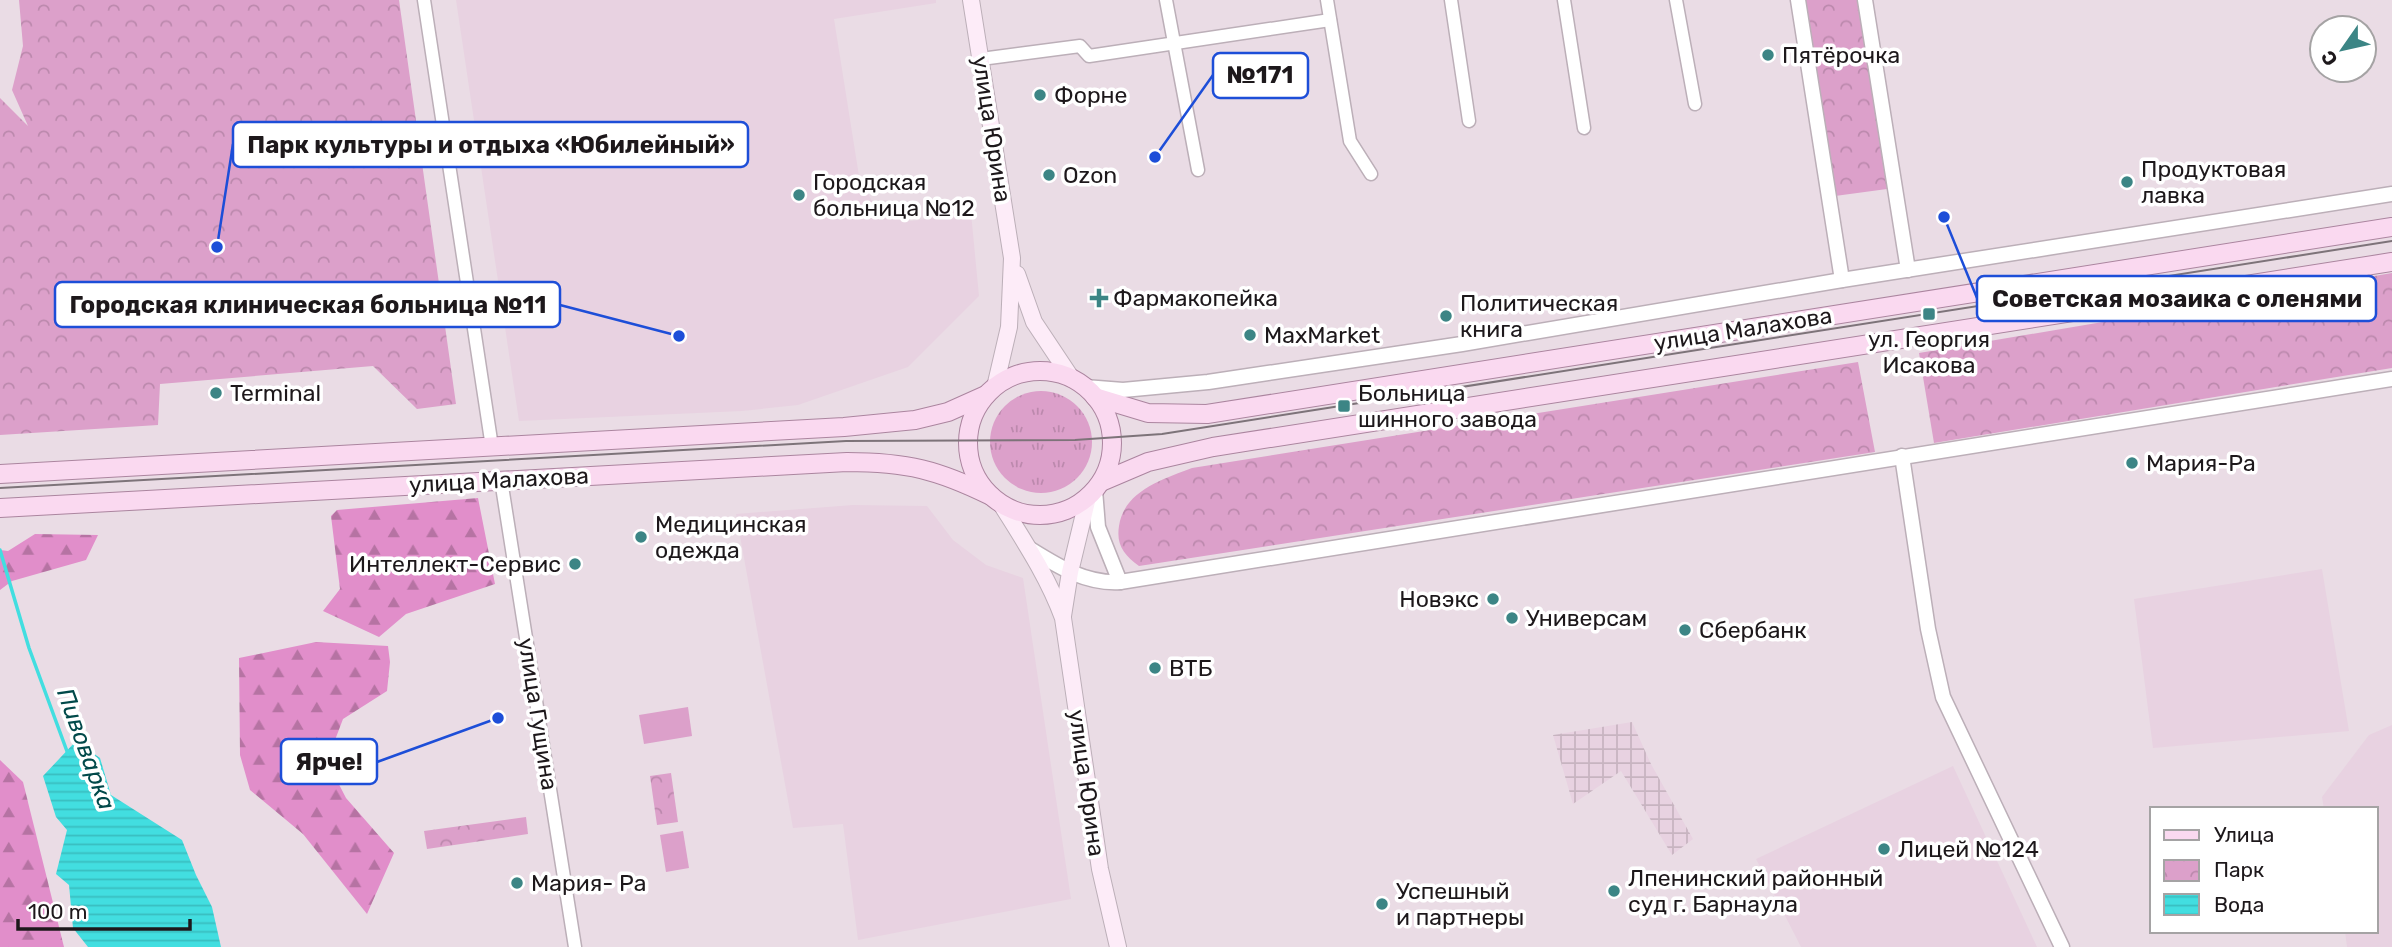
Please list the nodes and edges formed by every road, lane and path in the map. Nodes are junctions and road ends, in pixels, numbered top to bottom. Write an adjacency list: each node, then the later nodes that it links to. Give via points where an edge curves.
1 (424, 0): 27 (street)
2 (971, 0): 12 (main road, улица Юрина)
3 (1166, 0): 11 (street)
4 (1327, 0): 10 (street)
5 (1451, 0): 14 (street)
6 (1564, 0): 15 (street)
7 (1676, 0): 13 (street)
8 (1798, 0): 23 (street)
9 (1866, 0): 22 (street)
10 (1330, 20): 11 (street); 17 (street, via 1350,141)
11 (1175, 44): 12 (street, via 1089,56 1080,46); 16 (street)
12 (981, 59): 20 (main road, улица Юрина)
13 (1695, 104)
14 (1469, 121)
15 (1584, 128)
16 (1198, 170)
17 (1371, 174)
18 (2392, 194): 22 (street)
19 (2392, 227): 25 (main road, улица Малахова, via 1207,414 1148,413)
20 (1012, 258): 25 (main road, улица Юрина, via 1034,322); 26 (main road, улица Юрина, via 1009,327)
21 (2392, 262): 31 (main road, улица Малахова, via 1213,447 1148,463)
22 (1908, 270): 23 (street)
23 (1842, 280): 25 (street, via 1208,383 1123,390)
24 (2392, 379): 28 (street)
25 (1084, 387): 26 (main road, via 1046,371 1032,371 1006,379); 31 (main road, via 1109,423 1112,438 1110,458)
26 (991, 391): 27 (main road, улица Малахова, via 948,412 915,420); 32 (main road, via 973,416 968,447 975,474)
27 (492, 447): 29 (main road, улица Малахова)
28 (1902, 456): 36 (street); 40 (street, via 1943,697)
29 (0, 474)
30 (501, 480): 32 (main road, улица Малахова, via 882,462 932,470); 33 (main road, улица Малахова); 38 (street, улица Гущина)
31 (1095, 489): 32 (main road, via 1061,512 1046,515 1030,514); 35 (main road, улица Юрина); 36 (street, via 1098,527)
32 (996, 500): 34 (main road, улица Юрина)
33 (0, 508)
34 (1030, 549): 35 (street); 37 (main road, улица Юрина)
35 (1070, 572): 36 (street, via 1087,580); 37 (main road, улица Юрина)
36 (1121, 582)
37 (1063, 618): 39 (main road, улица Юрина, via 1100,869)
38 (575, 947)
39 (1118, 947)
40 (2062, 947)

